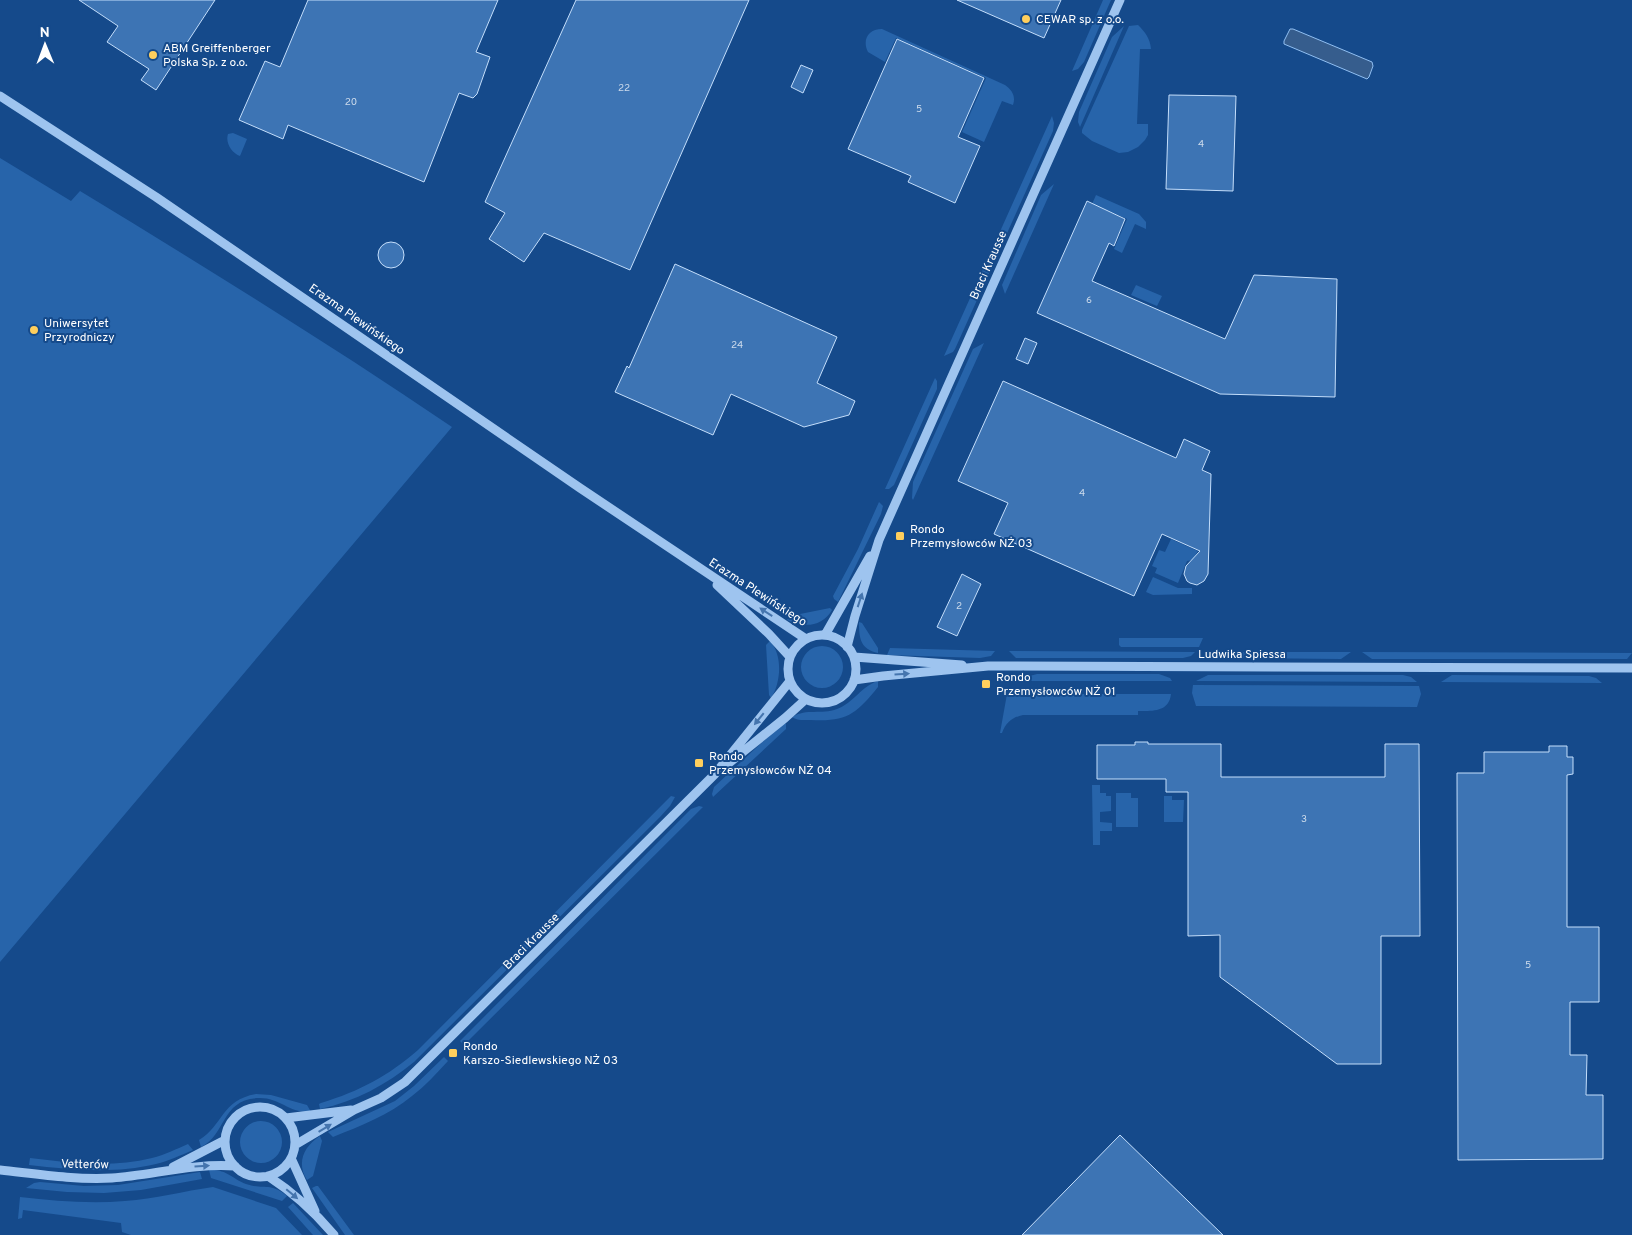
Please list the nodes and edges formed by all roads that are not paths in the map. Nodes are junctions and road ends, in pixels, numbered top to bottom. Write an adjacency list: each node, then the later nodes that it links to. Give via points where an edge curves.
1 (1120, 0): 3 (street, Braci Krausse)
2 (0, 96): 4 (street, Erazma Plewińskiego, via 245,256)
3 (879, 540): 5 (street, Braci Krausse); 7 (street, Braci Krausse, one-way to 3)
4 (697, 567): 6 (street, Erazma Plewińskiego, one-way to 4); 8 (street, Erazma Plewińskiego)
5 (825, 635): 6 (street); 7 (street)
6 (806, 639): 8 (street)
7 (847, 647): 9 (street)
8 (790, 657): 13 (street)
9 (854, 657): 10 (street); 12 (street)
10 (988, 666): 11 (street, Ludwika Spiessa); 12 (street, Ludwika Spiessa, one-way to 10)
11 (1632, 668)
12 (854, 680): 14 (street, via 845,694 830,702)
13 (790, 681): 14 (street, via 796,692); 15 (street, Braci Krausse, one-way to 15)
14 (806, 699): 15 (street, Braci Krausse)
15 (715, 774): 16 (street, Braci Krausse, via 405,1082)
16 (354, 1110): 17 (street, Braci Krausse); 19 (street, Braci Krausse, one-way to 16)
17 (286, 1118): 18 (street, via 269,1108 249,1109 232,1121); 19 (street, via 293,1128)
18 (225, 1140): 21 (street, via 228,1156); 22 (street, Vetterów)
19 (295, 1145): 20 (street)
20 (291, 1158): 24 (street, via 284,1168); 25 (street)
21 (235, 1166): 22 (street, Vetterów, one-way to 21, via 220,1164); 24 (street, via 250,1175)
22 (169, 1169): 23 (street, Vetterów, via 141,1175 92,1178)
23 (0, 1170)
24 (268, 1176): 25 (street, one-way to 25)
25 (316, 1213): 26 (street)
26 (334, 1235)

